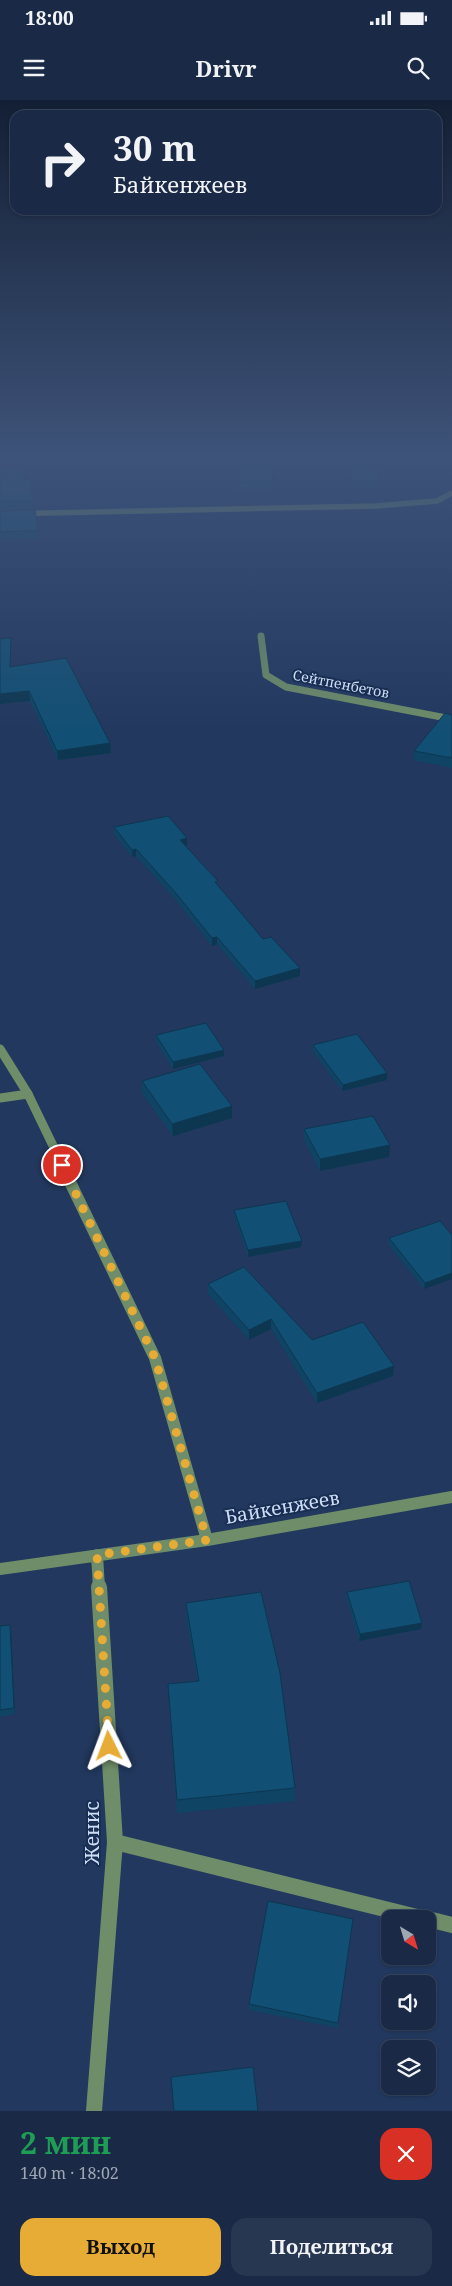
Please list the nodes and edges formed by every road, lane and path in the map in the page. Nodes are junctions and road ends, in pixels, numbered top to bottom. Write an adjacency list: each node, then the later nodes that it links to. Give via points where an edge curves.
1 (261, 636): 2 (street, Сейтпенбетов, via 266,675 286,686)
2 (452, 719)
3 (0, 1049): 4 (street)
4 (28, 1094): 5 (street); 7 (street, via 155,1358)
5 (0, 1098)
6 (452, 1497): 7 (street, Байкенжеев)
7 (207, 1540): 8 (street, Байкенжеев)
8 (97, 1555): 9 (street, Байкенжеев); 10 (street, Женис)
9 (0, 1569)
10 (115, 1842): 11 (street); 14 (street, Женис)
11 (390, 1910)
12 (436, 1921): 13 (street)
13 (452, 1925)
14 (94, 2111)

